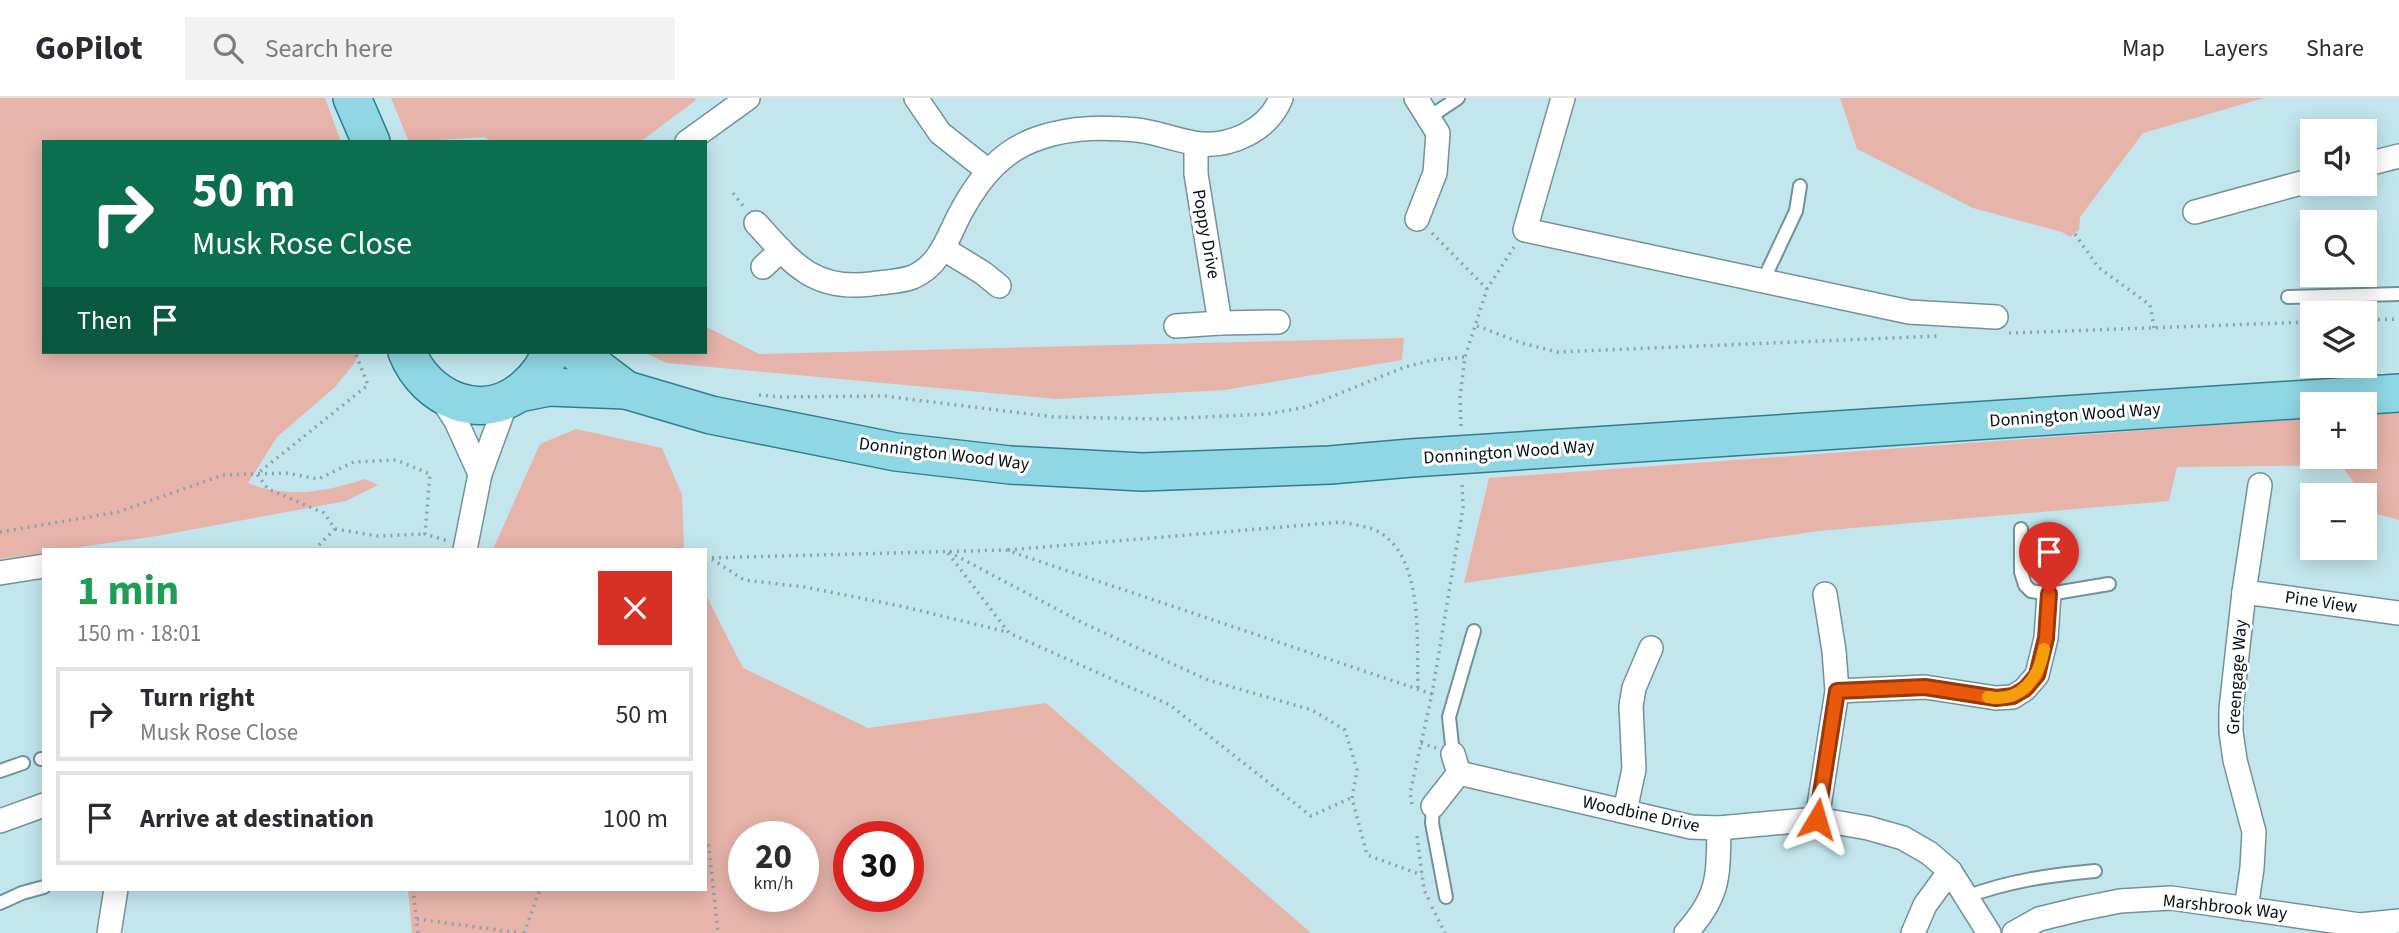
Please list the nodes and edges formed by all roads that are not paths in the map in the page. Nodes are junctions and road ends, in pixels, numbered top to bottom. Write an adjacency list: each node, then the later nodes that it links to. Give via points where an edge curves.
1 (352, 98): 9 (main road)
2 (748, 98): 10 (street)
3 (916, 98): 14 (street, via 940,133)
4 (1281, 98): 11 (street, via 1267,121 1248,135)
5 (1416, 98): 8 (street)
6 (1458, 98): 8 (lane)
7 (1563, 98): 24 (street, via 1525,230)
8 (1428, 118): 18 (street, via 1438,133 1435,173)
9 (371, 140)
10 (690, 140)
11 (1196, 144): 14 (street, via 1138,130 1076,128 1039,138); 28 (street, Poppy Drive, via 1197,187)
12 (2399, 156): 13 (street)
13 (2377, 162)
14 (987, 170): 20 (street)
15 (2300, 183): 17 (street)
16 (1800, 187): 24 (lane, via 1796,211)
17 (2195, 212)
18 (1417, 219)
19 (756, 223): 21 (street)
20 (944, 249): 21 (street, via 913,277 853,286 810,276); 23 (street)
21 (781, 250): 22 (street)
22 (763, 267)
23 (993, 272)
24 (1763, 281): 29 (street, via 1909,312)
25 (2399, 294): 26 (lane)
26 (2288, 297)
27 (1278, 322): 28 (street)
28 (1220, 323): 30 (street)
29 (1999, 325)
30 (1176, 326)
31 (408, 354): 36 (main road, via 424,382)
32 (549, 354): 37 (main road, via 536,378)
33 (579, 354): 34 (main road, Donnington Wood Way)
34 (626, 390): 35 (main road, Donnington Wood Way, via 711,415 896,452 1010,465 1142,472 1330,466); 37 (main road, Donnington Wood Way, via 549,387)
35 (2399, 393)
36 (438, 394): 37 (main road, Donnington Wood Way, via 460,403 483,405); 38 (street)
37 (513, 397): 38 (street)
38 (480, 474): 41 (street)
39 (2260, 485): 45 (street, Greengage Way)
40 (2021, 529): 47 (lane, via 2025,585 2031,591)
41 (459, 546)
42 (42, 566): 43 (street)
43 (0, 573)
44 (2109, 584): 47 (lane)
45 (2244, 592): 48 (street, Pine View); 68 (street, Greengage Way, via 2231,732 2254,832)
46 (1825, 594): 51 (street)
47 (2049, 594): 51 (street, via 2037,675 2013,696 1996,698 1925,687)
48 (2399, 613)
49 (1474, 631): 53 (lane, via 1449,717)
50 (1651, 648): 57 (street, via 1631,706 1634,769)
51 (1837, 691): 58 (street)
52 (23, 763): 54 (lane)
53 (1456, 764): 55 (street); 57 (street, Woodbine Drive)
54 (0, 771)
55 (1433, 806): 65 (lane)
56 (42, 807): 59 (street)
57 (1625, 811): 60 (street, Woodbine Drive, via 1691,827)
58 (1817, 819): 60 (street, Woodbine Drive); 62 (street, Woodbine Drive, via 1903,838)
59 (0, 821)
60 (1719, 828): 72 (street, via 1715,890)
61 (2095, 871): 66 (lane, via 2054,874)
62 (1950, 872): 66 (street, Woodbine Drive); 73 (street, via 1925,905)
63 (42, 888): 67 (lane)
64 (116, 891): 71 (street)
65 (1446, 897)
66 (1966, 897): 74 (street, Woodbine Drive)
67 (0, 903)
68 (2246, 909): 70 (street, Marshbrook Way); 75 (street, Marshbrook Way, via 2171,898 2120,901 2039,919)
69 (2399, 921): 70 (street, Marshbrook Way)
70 (2360, 929)
71 (109, 933)
72 (1686, 933)
73 (1913, 933)
74 (1989, 933)
75 (2014, 933)

